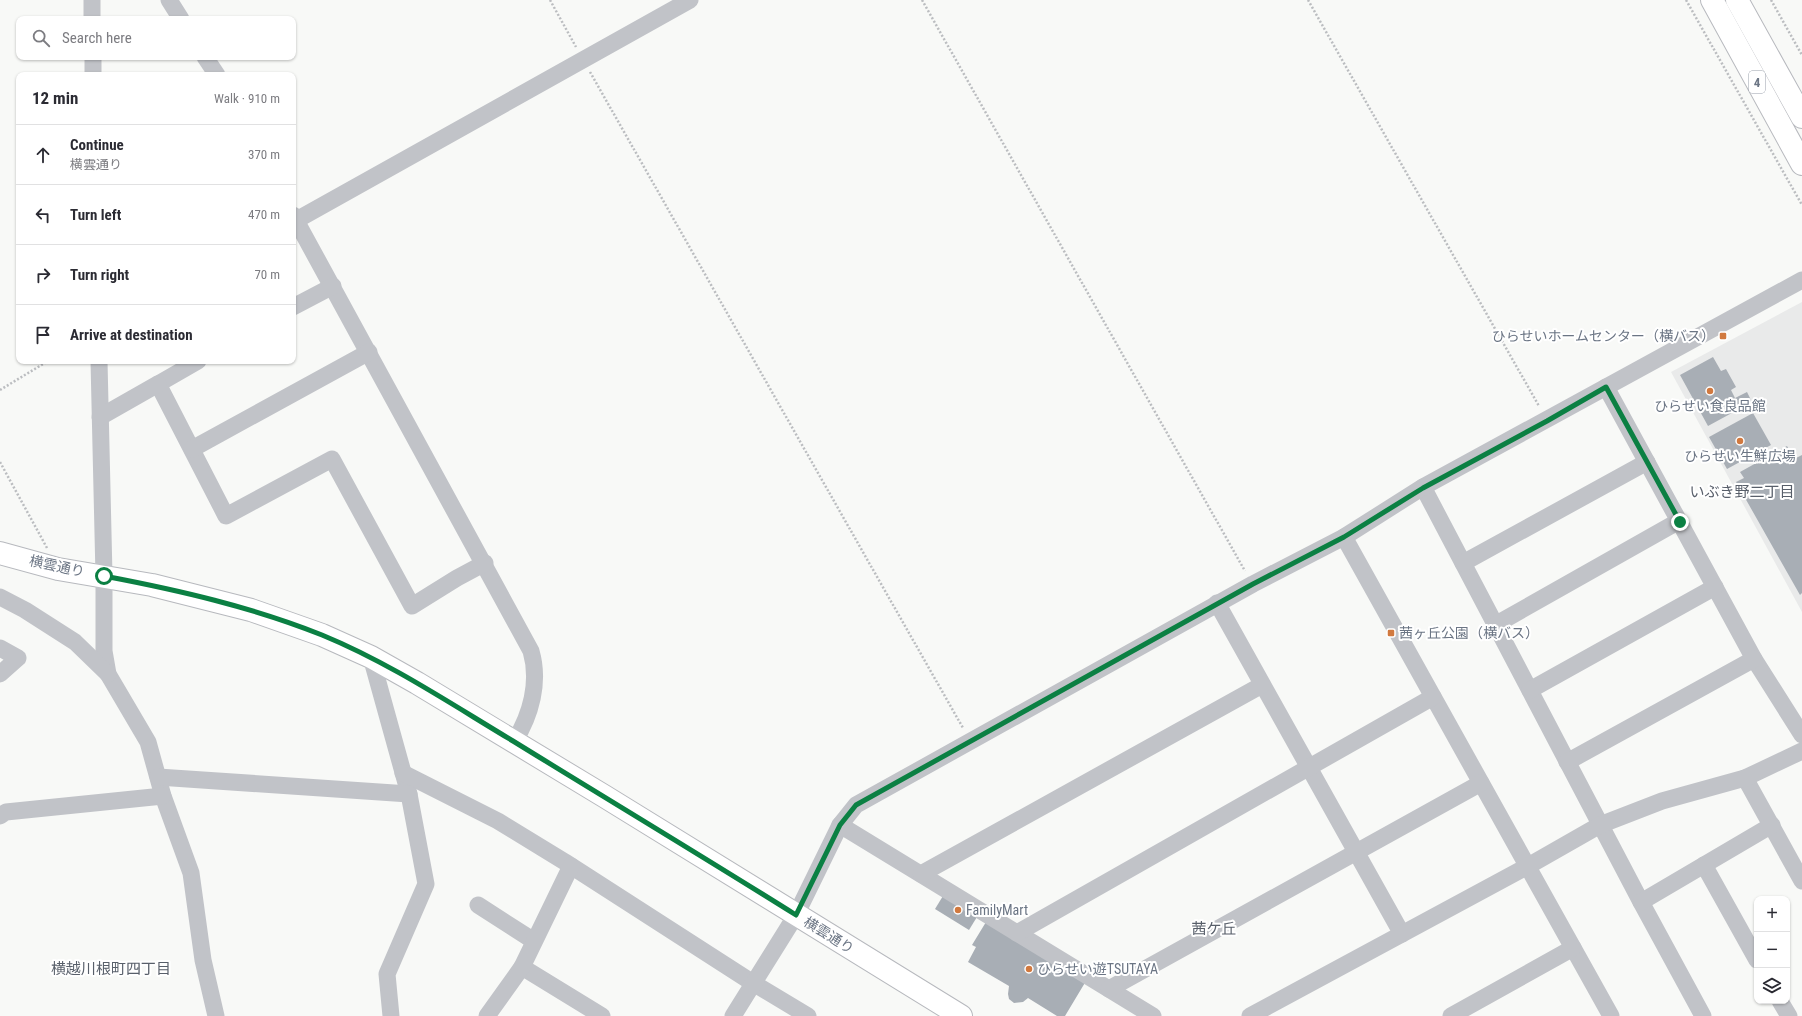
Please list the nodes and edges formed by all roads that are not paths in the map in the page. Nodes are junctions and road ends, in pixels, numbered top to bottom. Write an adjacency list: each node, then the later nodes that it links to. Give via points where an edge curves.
1 (92, 0): 5 (street)
2 (690, 0): 10 (street)
3 (1712, 0): 9 (main road, 4)
4 (1737, 0): 8 (main road, 4)
5 (92, 16)
6 (207, 60): 7 (street)
7 (215, 72)
8 (1802, 117)
9 (1802, 164)
10 (296, 218)
11 (296, 222): 13 (street)
12 (1802, 280): 19 (street)
13 (333, 286): 14 (street); 15 (street)
14 (296, 305)
15 (369, 352): 21 (street); 27 (street)
16 (99, 364): 20 (street)
17 (193, 364): 18 (street)
18 (158, 384): 20 (street); 21 (street)
19 (1606, 387): 22 (street); 23 (street)
20 (100, 417): 29 (street)
21 (192, 449): 27 (street, via 226,516 332,459 412,606)
22 (1647, 462): 24 (street); 28 (street)
23 (1423, 488): 25 (street); 28 (street)
24 (1680, 522): 30 (street); 33 (street)
25 (1344, 537): 32 (street); 41 (street)
26 (0, 553): 29 (main road, 横雲通り, via 58,569)
27 (485, 563): 43 (street, via 534,660 536,675 531,704)
28 (1463, 563): 33 (street)
29 (104, 576): 35 (main road, 横雲通り, via 152,585 251,610 322,635); 38 (street, via 104,651)
30 (1715, 587): 36 (street); 40 (street)
31 (0, 597): 38 (street, via 75,642)
32 (1217, 604): 39 (street); 54 (street, via 856,805)
33 (1495, 625): 40 (street)
34 (0, 648): 37 (street, via 18,658)
35 (371, 657): 43 (main road, 横雲通り); 47 (street)
36 (1754, 658): 42 (street); 45 (street)
37 (0, 674)
38 (108, 674): 48 (street, via 148,742)
39 (1262, 684): 46 (street); 61 (street)
40 (1530, 690): 45 (street)
41 (1433, 697): 46 (street); 50 (street)
42 (1802, 735)
43 (514, 742): 65 (main road, 横雲通り)
44 (1802, 751): 49 (street)
45 (1567, 762): 55 (street)
46 (1309, 768): 57 (street); 66 (street)
47 (403, 773): 51 (street); 59 (street, via 498,821)
48 (158, 777): 51 (street); 52 (street)
49 (1745, 778): 55 (street, via 1662,800); 56 (street)
50 (1481, 783): 57 (street); 60 (street)
51 (409, 794): 76 (street, via 426,884 387,974)
52 (163, 796): 53 (street, via 6,812); 75 (street, via 191,873 203,960)
53 (0, 816)
54 (840, 825): 61 (street); 65 (street)
55 (1600, 825): 60 (street); 63 (street)
56 (1772, 825): 58 (street); 62 (street)
57 (1356, 852): 67 (street); 73 (street)
58 (1704, 865): 63 (street); 70 (street)
59 (571, 866): 68 (street); 72 (street)
60 (1528, 866): 67 (street); 69 (street)
61 (921, 874): 66 (street)
62 (1802, 881)
63 (1641, 902): 86 (street)
64 (478, 906): 68 (street)
65 (796, 915): 72 (street); 81 (main road, 横雲通り)
66 (1016, 933): 73 (street)
67 (1402, 934): 83 (street)
68 (534, 941): 71 (street)
69 (1573, 948): 84 (street); 85 (street)
70 (1754, 955)
71 (522, 967): 77 (street); 78 (street)
72 (753, 983): 79 (street); 80 (street)
73 (1109, 989): 82 (street)
74 (1782, 1004): 87 (street)
75 (216, 1016)
76 (391, 1016)
77 (487, 1016)
78 (602, 1016)
79 (733, 1016)
80 (808, 1016)
81 (961, 1016)
82 (1153, 1016)
83 (1250, 1016)
84 (1451, 1016)
85 (1611, 1016)
86 (1703, 1016)
87 (1789, 1016)

